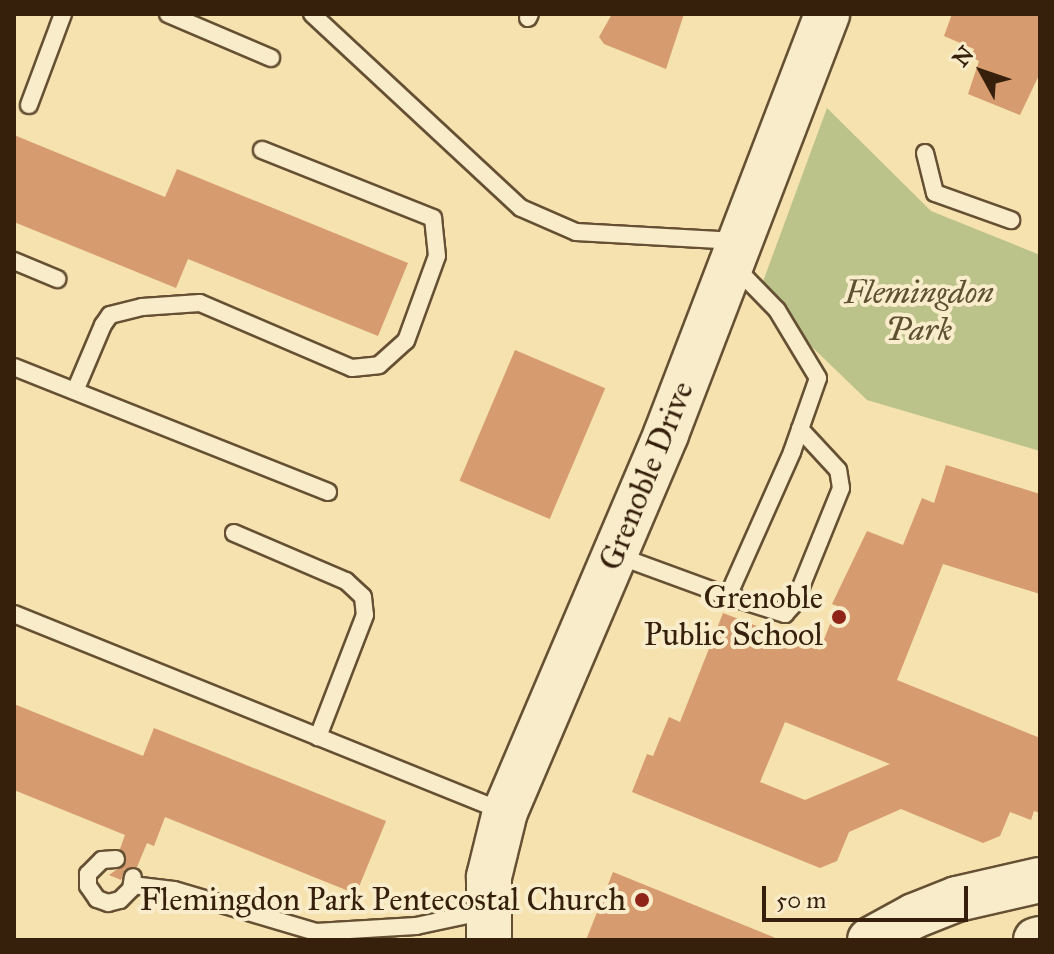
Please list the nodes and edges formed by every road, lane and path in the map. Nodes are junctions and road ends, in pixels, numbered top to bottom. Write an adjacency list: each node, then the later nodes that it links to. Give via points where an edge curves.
1 (63, 14): 6 (lane)
2 (168, 14): 5 (lane)
3 (312, 14): 10 (lane, via 521,208 576,232)
4 (827, 14): 10 (street, Grenoble Drive)
5 (271, 58)
6 (29, 105)
7 (262, 150): 14 (lane, via 433,218 437,256 406,341 379,365 352,368 200,303 142,307 110,315)
8 (925, 153): 9 (lane, via 935,193)
9 (1011, 220)
10 (735, 252): 15 (lane, via 818,378); 18 (street, Grenoble Drive)
11 (14, 261): 12 (lane)
12 (57, 279)
13 (14, 367): 14 (lane)
14 (75, 391): 16 (lane)
15 (800, 429): 19 (lane); 19 (lane, via 838,470 841,488 794,604 785,614)
16 (328, 492)
17 (234, 533): 21 (lane, via 346,581 363,597 365,615)
18 (616, 555): 19 (lane); 22 (street, Grenoble Drive)
19 (728, 596)
20 (14, 614): 21 (lane)
21 (318, 737): 22 (lane)
22 (505, 812): 25 (street, Grenoble Drive, via 489,877)
23 (116, 859): 26 (lane, via 92,867 87,881 100,901 116,902 126,896 132,881 316,932)
24 (1040, 880): 27 (street, via 957,899)
25 (488, 925): 26 (lane)
26 (414, 933)
27 (870, 940)

